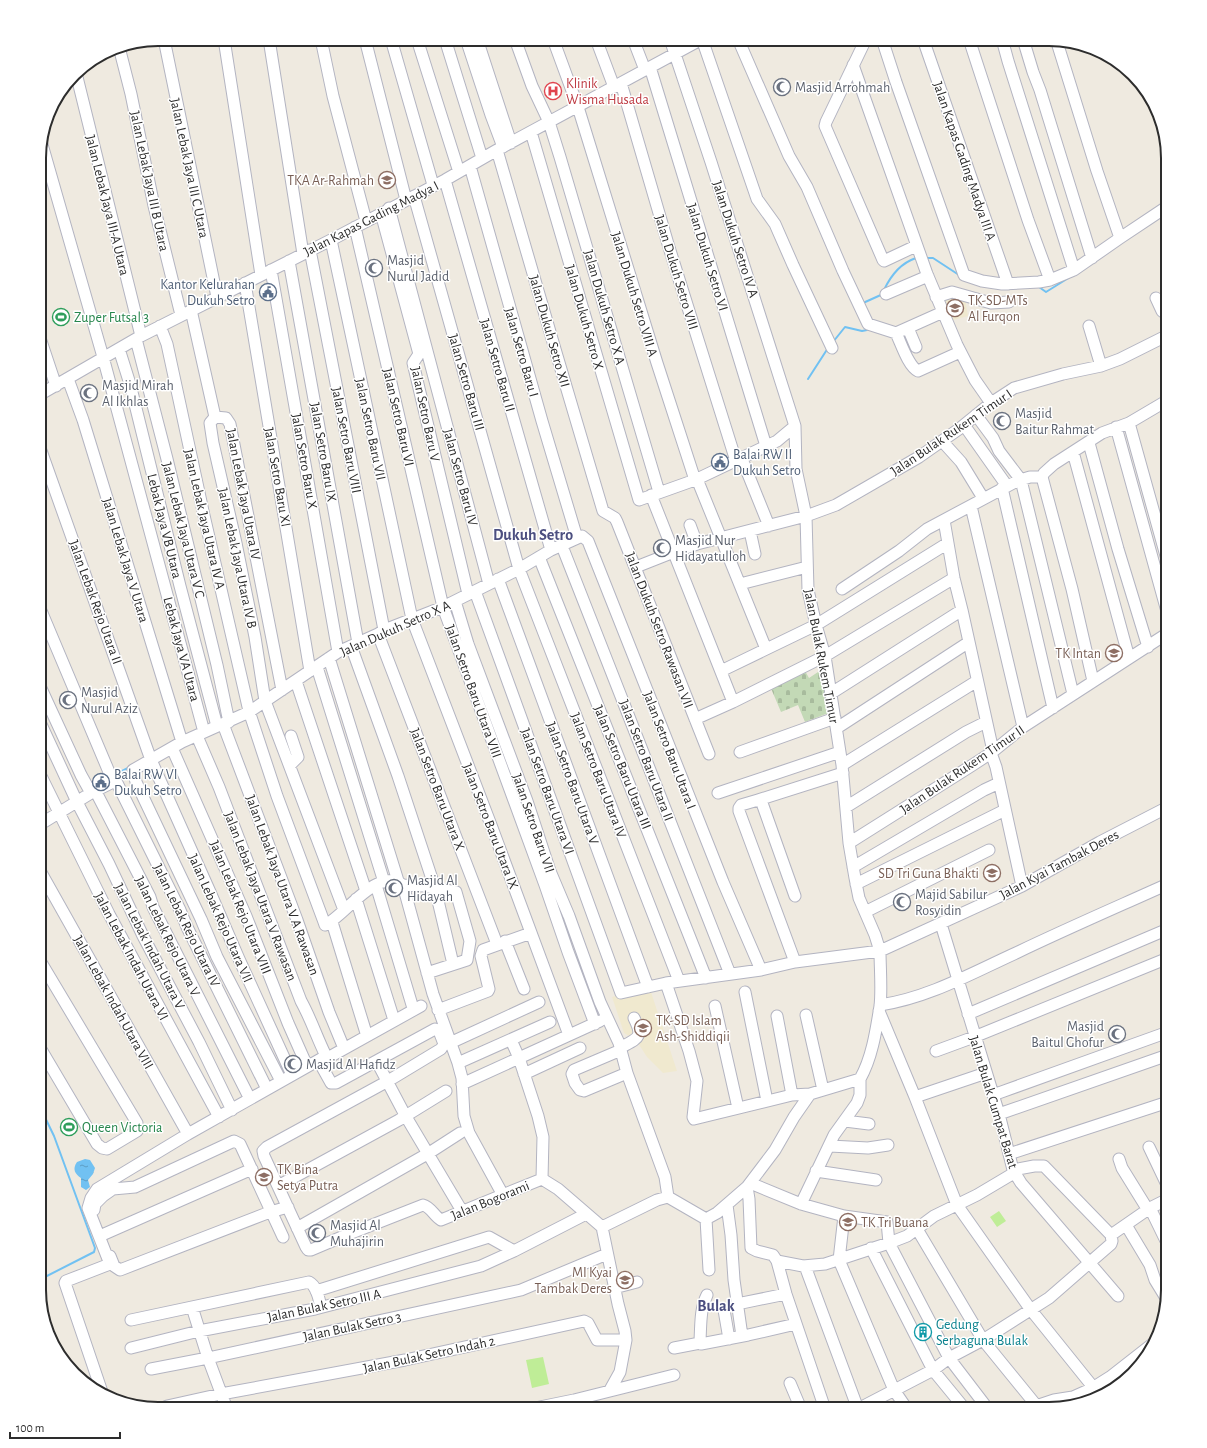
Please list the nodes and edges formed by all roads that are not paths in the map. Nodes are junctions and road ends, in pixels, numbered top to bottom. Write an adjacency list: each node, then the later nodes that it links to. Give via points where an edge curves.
1 (165, 46): 60 (street, Jalan Lebak Jaya III C Utara)
2 (225, 46): 54 (street, Jalan Setro Baru X)
3 (270, 46): 49 (street, Jalan Setro Baru VIII)
4 (322, 46): 45 (street)
5 (367, 46): 42 (street, Jalan Setro Baru III)
6 (392, 46): 41 (street)
7 (419, 46): 39 (street)
8 (447, 46): 37 (street)
9 (468, 46): 35 (street)
10 (479, 46): 35 (street)
11 (518, 46): 33 (street, Jalan Dukuh Setro X A)
12 (556, 46): 32 (street, Jalan Dukuh Setro VIII A)
13 (599, 46): 31 (street, Jalan Dukuh Setro VIII)
14 (636, 46): 29 (street, Jalan Dukuh Setro VI)
15 (672, 46): 27 (street, Jalan Dukuh Setro IV A)
16 (688, 46): 27 (street, Jalan Kapas Gading Madya I)
17 (704, 46): 73 (street, via 755,194 775,224)
18 (741, 46): 70 (street, via 789,156 807,188 842,271 868,324)
19 (862, 46): 28 (street)
20 (884, 46): 58 (street, via 964,275 982,281)
21 (925, 46): 58 (street, Jalan Kapas Gading Madya III A)
22 (971, 46): 56 (street)
23 (1004, 46): 53 (street)
24 (1025, 46): 51 (street)
25 (1058, 46): 47 (street)
26 (120, 53): 65 (street, Jalan Lebak Jaya III B Utara, via 154,206)
27 (675, 53): 29 (street, Jalan Kapas Gading Madya I); 89 (street, Jalan Dukuh Setro IV A)
28 (853, 65): 50 (street); 50 (street, via 825,126 883,260)
29 (647, 68): 31 (street, Jalan Kapas Gading Madya I); 93 (street, Jalan Dukuh Setro VI)
30 (78, 80): 71 (street, Jalan Lebak Jaya III-A Utara)
31 (617, 85): 32 (street, Jalan Kapas Gading Madya I); 95 (street, Jalan Dukuh Setro VIII)
32 (578, 107): 33 (street, Jalan Kapas Gading Madya I); 98 (street, Jalan Dukuh Setro VIII A, via 647,334)
33 (549, 122): 34 (street, Jalan Kapas Gading Madya I); 101 (street, Jalan Dukuh Setro X A)
34 (531, 132): 35 (street, Jalan Kapas Gading Madya I); 101 (street, Jalan Dukuh Setro X, via 638,498 640,500)
35 (504, 147): 37 (street, Jalan Kapas Gading Madya I); 104 (street, Jalan Dukuh Setro XII, via 552,342)
36 (46, 155): 78 (street, Lebak Jaya VA Utara)
37 (482, 158): 38 (street, Jalan Kapas Gading Madya I)
38 (470, 166): 39 (street, Jalan Kapas Gading Madya I); 110 (street, Jalan Setro Baru I)
39 (459, 172): 40 (street, Jalan Kapas Gading Madya I)
40 (445, 180): 41 (street, Jalan Kapas Gading Madya I); 116 (street, Jalan Setro Baru II)
41 (433, 185): 42 (street, Jalan Kapas Gading Madya I)
42 (410, 198): 43 (street, Jalan Kapas Gading Madya I); 122 (street, Jalan Setro Baru III)
43 (385, 211): 45 (street, Jalan Kapas Gading Madya I); 124 (street, Jalan Setro Baru IV); 128 (street, Jalan Setro Baru V, via 419,354 413,363)
44 (1161, 211): 47 (street)
45 (366, 221): 46 (street, Jalan Kapas Gading Madya I)
46 (355, 227): 48 (street, Jalan Kapas Gading Madya I); 130 (street, Jalan Setro Baru VI)
47 (1120, 238): 51 (street)
48 (331, 240): 49 (street, Jalan Kapas Gading Madya I); 132 (street, Jalan Setro Baru VII)
49 (307, 252): 52 (street, Jalan Kapas Gading Madya I); 135 (street, Jalan Setro Baru VIII)
50 (919, 254): 55 (street)
51 (1092, 258): 53 (street)
52 (289, 261): 54 (street, Jalan Kapas Gading Madya I); 138 (street, Jalan Setro Baru IX)
53 (1074, 270): 56 (street)
54 (266, 272): 57 (street, Jalan Kapas Gading Madya I); 141 (street, Jalan Setro Baru X)
55 (928, 276): 59 (street); 61 (street)
56 (1050, 280): 58 (street)
57 (245, 283): 60 (street, Jalan Kapas Gading Madya I); 144 (street, Jalan Setro Baru XI)
58 (1008, 284)
59 (886, 294)
60 (217, 297): 65 (street, Jalan Kapas Gading Madya I)
61 (936, 297): 63 (street, via 952,292 991,303); 66 (street)
62 (1156, 298): 64 (street)
63 (1009, 302)
64 (1161, 309)
65 (186, 312): 67 (street, Jalan Kapas Gading Madya I); 86 (street, Jalan Lebak Jaya Utara IV)
66 (943, 312): 69 (street); 76 (street)
67 (160, 326): 71 (street, Jalan Kapas Gading Madya I); 156 (street, Jalan Lebak Jaya Utara IV A, via 167,344)
68 (1090, 326): 79 (street)
69 (908, 328): 70 (street); 74 (street)
70 (896, 333): 76 (street, via 912,365 918,371)
71 (138, 338): 75 (street, Jalan Kapas Gading Madya I); 160 (street, Jalan Lebak Jaya Utara V C, via 171,475)
72 (1161, 338): 79 (street, Jalan Bulak Rukem Timur I)
73 (830, 344)
74 (916, 347)
75 (119, 349): 78 (street, Jalan Kapas Gading Madya I); 160 (street, Lebak Jaya VB Utara, via 180,586)
76 (960, 352): 83 (street, via 975,380)
77 (46, 356): 81 (street)
78 (103, 357): 80 (street, Jalan Kapas Gading Madya I); 162 (street, Lebak Jaya VA Utara)
79 (1101, 366): 83 (street, Jalan Bulak Rukem Timur I, via 1014,388)
80 (68, 379): 81 (street, Jalan Kapas Gading Madya I); 165 (street, Jalan Lebak Jaya V Utara, via 83,420)
81 (56, 386): 82 (street, Jalan Kapas Gading Madya I)
82 (46, 391)
83 (991, 402): 85 (street, Jalan Bulak Rukem Timur I)
84 (1161, 404): 87 (street)
85 (976, 415): 88 (street, Jalan Bulak Rukem Timur I); 99 (street)
86 (215, 417): 149 (street, Jalan Lebak Jaya Utara IV, via 226,418 230,424); 153 (street, Jalan Lebak Jaya Utara IV B, via 210,423 212,443 236,543)
87 (1129, 423): 90 (street); 111 (street)
88 (964, 425): 91 (street, Jalan Bulak Rukem Timur I); 100 (street)
89 (795, 426): 93 (street, via 777,442); 105 (street, Jalan Dukuh Setro IV A, via 796,469)
90 (1116, 427): 92 (street); 127 (street)
91 (942, 441): 102 (street, via 961,462); 105 (street, Jalan Bulak Rukem Timur I, via 836,505)
92 (1089, 443): 94 (street); 139 (street)
93 (766, 446): 95 (street)
94 (1073, 452): 97 (street, via 1046,470); 143 (street)
95 (736, 461): 98 (street); 108 (street, via 744,464)
96 (46, 464): 170 (street, Jalan Lebak Rejo Utara II)
97 (1042, 477): 99 (street); 148 (street)
98 (696, 479): 101 (street); 112 (street, Jalan Dukuh Setro VIII A)
99 (1020, 480): 100 (street); 151 (street)
100 (1004, 487): 102 (street); 155 (street)
101 (654, 497): 117 (street, Jalan Dukuh Setro X A)
102 (984, 498): 103 (street)
103 (971, 506): 106 (street); 161 (street)
104 (604, 511): 120 (street, Jalan Dukuh Setro Rawasan VII, via 615,518)
105 (806, 516): 108 (street, Jalan Bulak Rukem Timur I); 121 (street, Jalan Bulak Rukem Timur)
106 (944, 520): 113 (street); 126 (street, via 927,529)
107 (690, 525): 114 (street)
108 (769, 526): 109 (street, Jalan Bulak Rukem Timur I)
109 (750, 531): 112 (street, Jalan Bulak Rukem Timur I); 118 (street)
110 (577, 538): 115 (street, Jalan Dukuh Setro X A); 209 (street, Jalan Setro Baru Utara I, via 582,536 588,541 720,875)
111 (1161, 538)
112 (721, 539): 114 (street, Jalan Bulak Rukem Timur I); 125 (street, Jalan Dukuh Setro VIII A)
113 (948, 543): 123 (street); 134 (street)
114 (697, 544): 117 (street, Jalan Bulak Rukem Timur I)
115 (562, 546): 116 (street, Jalan Dukuh Setro X A); 212 (street, Jalan Setro Baru Utara II)
116 (551, 550): 119 (street, Jalan Dukuh Setro X A)
117 (674, 552): 120 (street, Jalan Bulak Rukem Timur I); 145 (street, Jalan Dukuh Setro X A)
118 (755, 554)
119 (539, 557): 122 (street, Jalan Dukuh Setro X A); 213 (street, Jalan Setro Baru Utara III)
120 (636, 567): 157 (street, Jalan Dukuh Setro Rawasan VII)
121 (807, 567): 125 (street); 134 (street, Jalan Bulak Rukem Timur, via 808,590)
122 (519, 569): 124 (street, Jalan Dukuh Setro X A); 214 (street, Jalan Setro Baru Utara IV)
123 (954, 578): 131 (street); 142 (street)
124 (493, 581): 128 (street, Jalan Dukuh Setro X A); 217 (street, Jalan Setro Baru Utara V)
125 (740, 584): 140 (street, Jalan Dukuh Setro VIII A)
126 (842, 589)
127 (1161, 590)
128 (472, 593): 129 (street, Jalan Dukuh Setro X A); 219 (street, Jalan Setro Baru Utara VI)
129 (455, 601): 130 (street, Jalan Dukuh Setro X A); 231 (street, Jalan Setro Baru VII, via 468,644 511,757 550,871)
130 (443, 607): 132 (street, Jalan Dukuh Setro X A); 234 (street, Jalan Setro Baru Utara VIII)
131 (962, 610): 137 (street); 150 (street)
132 (412, 619): 135 (street, Jalan Dukuh Setro X A); 203 (street, Jalan Setro Baru Utara IX)
133 (46, 622): 173 (street, Jalan Lebak Rejo Utara IV)
134 (816, 626): 140 (street); 142 (street, Jalan Bulak Rukem Timur)
135 (381, 632): 138 (street, Jalan Dukuh Setro X A); 204 (street, Jalan Setro Baru Utara X)
136 (1161, 638): 139 (street, Jalan Bulak Rukem Timur II)
137 (969, 642): 147 (street); 159 (street)
138 (355, 645): 141 (street, Jalan Dukuh Setro X A); 194 (street, Jalan Setro Baru IX)
139 (1148, 647): 143 (street, Jalan Bulak Rukem Timur II)
140 (766, 649): 145 (street)
141 (334, 655): 144 (street, Jalan Dukuh Setro X A); 190 (street, Jalan Setro Baru X)
142 (825, 656): 150 (street, Jalan Bulak Rukem Timur); 154 (street)
143 (1129, 658): 148 (street, Jalan Bulak Rukem Timur II)
144 (313, 669): 146 (street, Jalan Dukuh Setro X A); 189 (street, Jalan Setro Baru XI)
145 (721, 671): 154 (street, Jalan Dukuh Setro X A)
146 (296, 681): 149 (street, Jalan Dukuh Setro X A); 195 (street)
147 (978, 681): 158 (street); 172 (street)
148 (1093, 681): 151 (street, Jalan Bulak Rukem Timur II)
149 (282, 690): 153 (street, Jalan Dukuh Setro X A)
150 (830, 694): 159 (street, Jalan Bulak Rukem Timur)
151 (1073, 694): 155 (street, Jalan Bulak Rukem Timur II)
152 (46, 699): 176 (street, Jalan Lebak Rejo Utara V, via 81,776)
153 (265, 701): 156 (street, Jalan Dukuh Setro X A); 171 (street, Jalan Lebak Jaya Utara IV B)
154 (733, 702): 157 (street)
155 (1053, 708): 161 (street, Jalan Bulak Rukem Timur II)
156 (249, 712): 160 (street, Jalan Dukuh Setro X A); 200 (street, Jalan Lebak Jaya Utara IV A, via 325,925)
157 (695, 719): 169 (street, Jalan Dukuh Setro Rawasan VII)
158 (986, 722): 168 (street); 180 (street)
159 (836, 723): 166 (street); 167 (street, Jalan Bulak Rukem Timur)
160 (223, 724): 162 (street, Jalan Dukuh Setro X A); 240 (street, Jalan Lebak Jaya Utara V A Rawasan)
161 (1023, 727): 168 (street, Jalan Bulak Rukem Timur II)
162 (200, 734): 165 (street, Jalan Dukuh Setro X A); 245 (street, Jalan Lebak Jaya Utara V Rawasan, via 301,1001)
163 (46, 735): 178 (street, Jalan Lebak Indah Utara V)
164 (291, 736): 171 (street, via 298,757)
165 (177, 745): 170 (street, Jalan Dukuh Setro X A); 251 (street, Jalan Lebak Rejo Utara VIII, via 205,820)
166 (740, 752)
167 (840, 752): 172 (street, Jalan Bulak Rukem Timur); 177 (street)
168 (992, 752): 174 (street); 185 (street, Jalan Bulak Rukem Timur II)
169 (709, 754)
170 (151, 757): 255 (street, Jalan Lebak Rejo Utara VII); 258 (street, Jalan Dukuh Setro X A, via 133,770 136,782 217,957)
171 (290, 765): 198 (street, Jalan Lebak Jaya Utara IV B)
172 (843, 769): 179 (street); 180 (street, Jalan Bulak Rukem Timur)
173 (112, 777): 176 (street); 260 (street, Jalan Lebak Rejo Utara IV)
174 (999, 783): 181 (street); 187 (street)
175 (46, 786): 182 (street, Jalan Lebak Indah Utara VI)
176 (91, 791): 178 (street); 267 (street, Jalan Lebak Rejo Utara V, via 150,897)
177 (718, 793)
178 (76, 799): 182 (street); 271 (street, Jalan Lebak Indah Utara V)
179 (758, 800): 196 (street, via 762,803); 207 (street, via 741,805 739,811)
180 (846, 807): 185 (street, Jalan Bulak Rukem Timur)
181 (1005, 810): 191 (street); 192 (street)
182 (58, 811): 184 (street); 274 (street, Jalan Lebak Indah Utara VI, via 109,914)
183 (1161, 812): 192 (street, Jalan Kyai Tambak Deres)
184 (46, 820)
185 (849, 843): 187 (street)
186 (989, 850): 199 (street)
187 (853, 867): 191 (street)
188 (46, 881): 277 (street, Jalan Lebak Indah Utara VIII)
189 (380, 883): 190 (street); 195 (street); 223 (street, Jalan Setro Baru XI)
190 (400, 883): 194 (street); 211 (street, Jalan Setro Baru X)
191 (856, 884): 199 (street)
192 (1022, 886): 201 (street, Jalan Kyai Tambak Deres)
193 (1161, 887): 215 (street)
194 (435, 888): 208 (street, Jalan Setro Baru IX); 208 (street, via 456,892 470,940 468,959)
195 (366, 891): 197 (street)
196 (795, 896)
197 (356, 899): 198 (street); 230 (street)
198 (344, 910): 200 (street)
199 (865, 912): 205 (street)
200 (332, 922): 235 (street)
201 (941, 924): 205 (street, Jalan Kyai Tambak Deres); 215 (street, Jalan Bulak Cumpat Barat)
202 (1161, 932): 227 (street)
203 (531, 933): 204 (street); 236 (street, Jalan Setro Baru Utara IX)
204 (501, 943): 218 (street, Jalan Setro Baru Utara X); 226 (street, via 481,953 488,992)
205 (880, 951): 207 (street, Jalan Kyai Tambak Deres); 225 (street)
206 (1161, 961): 238 (street)
207 (795, 962): 209 (street, Jalan Kyai Tambak Deres)
208 (453, 964): 211 (street)
209 (761, 970): 212 (street, Jalan Kyai Tambak Deres)
210 (46, 971): 247 (street, via 137,1123 137,1131 107,1149 97,1144)
211 (427, 973): 221 (street, Jalan Setro Baru X)
212 (730, 974): 213 (street, Jalan Kyai Tambak Deres)
213 (706, 978): 214 (street, Jalan Kyai Tambak Deres)
214 (679, 981): 216 (street, Jalan Kyai Tambak Deres)
215 (958, 981): 225 (street); 227 (street, Jalan Bulak Cumpat Barat)
216 (666, 983): 217 (street, Jalan Kyai Tambak Deres); 270 (street, via 697,1081 693,1118)
217 (648, 987): 219 (street, Jalan Kyai Tambak Deres, via 622,993)
218 (524, 989)
219 (620, 991)
220 (745, 992): 268 (street)
221 (433, 994): 223 (street); 226 (street, Jalan Setro Baru X)
222 (539, 1002): 241 (street)
223 (416, 1006): 230 (street); 249 (street, via 324,1060 321,1065 331,1083 336,1083)
224 (715, 1006): 270 (street)
225 (879, 1008): 256 (street, via 867,1067); 266 (street)
226 (438, 1010): 241 (street, Jalan Setro Baru X)
227 (968, 1014): 238 (street, Jalan Bulak Cumpat Barat)
228 (806, 1015): 261 (street)
229 (777, 1016): 264 (street)
230 (393, 1017): 235 (street)
231 (607, 1018): 234 (street); 242 (street, Jalan Setro Baru VII)
232 (634, 1018): 242 (street, via 640,1030 639,1034 636,1039)
233 (550, 1022): 239 (street)
234 (595, 1024): 236 (street)
235 (366, 1033): 240 (street)
236 (569, 1035): 248 (street)
237 (1161, 1035): 265 (street)
238 (974, 1037): 244 (street); 253 (street, Jalan Bulak Cumpat Barat)
239 (511, 1040): 248 (street); 250 (street)
240 (343, 1046): 245 (street)
241 (445, 1046): 249 (street, via 439,1031 435,1029); 250 (street); 257 (street)
242 (620, 1047): 252 (street, Jalan Setro Baru VII); 252 (street, via 574,1070 572,1074 575,1083 584,1091)
243 (580, 1048): 254 (street)
244 (936, 1052)
245 (326, 1056): 251 (street)
246 (1161, 1056): 272 (street)
247 (46, 1058)
248 (519, 1058): 254 (street); 259 (street)
249 (377, 1062): 257 (street)
250 (458, 1063): 259 (street)
251 (307, 1066): 255 (street)
252 (627, 1073): 294 (street, Jalan Setro Baru VII, via 665,1177)
253 (986, 1073): 265 (street, Jalan Bulak Cumpat Barat); 266 (street)
254 (524, 1074): 289 (street, via 543,1137)
255 (292, 1075): 258 (street)
256 (860, 1079): 261 (street); 275 (street, via 859,1099)
257 (388, 1081): 273 (street); 284 (street)
258 (281, 1082): 260 (street)
259 (462, 1084): 293 (street, via 464,1116 469,1133)
260 (267, 1090): 267 (street)
261 (823, 1090): 263 (street)
262 (446, 1091): 273 (street)
263 (810, 1094): 264 (street); 291 (street, via 775,1150)
264 (792, 1095): 268 (street)
265 (993, 1095): 272 (street, Jalan Bulak Cumpat Barat)
266 (915, 1097): 298 (street)
267 (250, 1099): 271 (street)
268 (767, 1101): 270 (street)
269 (1161, 1104): 283 (street)
270 (738, 1108)
271 (232, 1110): 274 (street)
272 (999, 1114): 283 (street, Jalan Bulak Cumpat Barat)
273 (405, 1115): 282 (street); 292 (street)
274 (219, 1117): 277 (street)
275 (844, 1121): 276 (street); 280 (street)
276 (869, 1124)
277 (188, 1134): 352 (street, via 97,1189 91,1198 88,1208 110,1264 65,1283)
278 (460, 1134): 282 (street)
279 (888, 1145): 280 (street, via 868,1148)
280 (830, 1146): 286 (street)
281 (1149, 1147): 288 (street)
282 (429, 1153): 301 (street); 308 (street)
283 (1009, 1154): 287 (street, Jalan Bulak Cumpat Barat)
284 (257, 1159): 292 (street); 302 (street); 311 (street); 311 (street, via 234,1141 135,1188 113,1189 95,1204 94,1210)
285 (1119, 1160): 300 (street)
286 (816, 1171): 290 (street); 296 (street)
287 (1014, 1172): 298 (street); 312 (street, via 1044,1166); 320 (street, Jalan Bulak Cumpat Barat)
288 (1161, 1172)
289 (542, 1179): 293 (street, Jalan Bogorami); 303 (street, Jalan Bogorami, via 558,1189)
290 (876, 1180)
291 (749, 1185): 296 (street); 297 (street); 319 (street, via 751,1248 773,1255)
292 (278, 1186): 299 (street)
293 (503, 1195): 301 (street, Jalan Bogorami)
294 (668, 1197): 305 (street); 307 (street)
295 (1161, 1203): 300 (street)
296 (801, 1204): 304 (street)
297 (727, 1205): 305 (street); 330 (street)
298 (957, 1205): 309 (street, via 934,1216); 334 (street)
299 (288, 1207): 302 (street); 308 (street)
300 (1149, 1209): 306 (street); 310 (street)
301 (462, 1211): 308 (street, Jalan Bogorami, via 441,1220 423,1205 311,1250 306,1247)
302 (270, 1212): 311 (street, via 120,1270 114,1266); 313 (street)
303 (586, 1214): 307 (street, Jalan Bogorami); 316 (street, Jalan Bulak Setro III A)
304 (844, 1216): 314 (street, via 886,1221); 318 (street)
305 (706, 1219): 322 (street)
306 (1126, 1225): 312 (street); 325 (street, via 1150,1265)
307 (602, 1227): 317 (street)
308 (297, 1228)
309 (917, 1229): 314 (street); 341 (street)
310 (1161, 1232)
311 (102, 1235)
312 (1111, 1235): 320 (street, via 1111,1244)
313 (282, 1237)
314 (889, 1243): 315 (street); 347 (street)
315 (871, 1248): 318 (street); 349 (street)
316 (514, 1251): 326 (street, via 489,1237); 332 (street, Jalan Bulak Setro III A, via 481,1266)
317 (607, 1254): 324 (street); 346 (street, Jalan Bulak Setro 3, via 521,1290)
318 (839, 1260): 321 (street); 355 (street)
319 (777, 1261): 321 (street); 327 (street)
320 (1089, 1263): 329 (street, Jalan Bulak Cumpat Barat); 334 (street, via 1049,1298)
321 (805, 1266): 363 (street)
322 (709, 1270)
323 (637, 1282): 324 (street)
324 (614, 1288): 340 (street)
325 (1161, 1290)
326 (316, 1291): 331 (street, via 309,1282); 332 (street)
327 (786, 1294): 330 (street); 336 (street)
328 (707, 1295): 342 (street, via 701,1314)
329 (1118, 1296)
330 (737, 1304): 338 (street)
331 (192, 1307): 335 (street); 337 (street)
332 (321, 1307): 337 (street, Jalan Bulak Setro III A)
333 (724, 1310): 339 (street)
334 (1031, 1310): 341 (street); 353 (street)
335 (131, 1320)
336 (796, 1324): 338 (street); 362 (street)
337 (199, 1331): 343 (street, Jalan Bulak Setro III A); 346 (street)
338 (742, 1336): 339 (street)
339 (729, 1339): 342 (street)
340 (626, 1340): 354 (street, via 620,1372); 357 (street, Jalan Bulak Setro Indah 2, via 597,1340 588,1323 584,1321 405,1360)
341 (983, 1340): 347 (street); 368 (street)
342 (700, 1343): 344 (street)
343 (131, 1348)
344 (674, 1348)
345 (1142, 1352): 353 (street)
346 (208, 1358): 348 (street, Jalan Bulak Setro 3); 357 (street)
347 (949, 1358): 349 (street); 367 (street)
348 (151, 1369)
349 (933, 1370): 355 (street); 366 (street)
350 (674, 1374): 354 (street)
351 (790, 1383): 361 (street)
352 (100, 1386)
353 (1094, 1387): 356 (street); 369 (street, via 1073,1397)
354 (610, 1390): 360 (street)
355 (894, 1390): 364 (street); 365 (street)
356 (1096, 1392)
357 (221, 1394): 358 (street); 359 (street)
358 (185, 1402)
359 (224, 1402)
360 (564, 1402)
361 (798, 1402)
362 (824, 1402)
363 (855, 1402)
364 (871, 1402)
365 (902, 1402)
366 (959, 1402)
367 (983, 1402)
368 (1027, 1402)
369 (1047, 1402)

